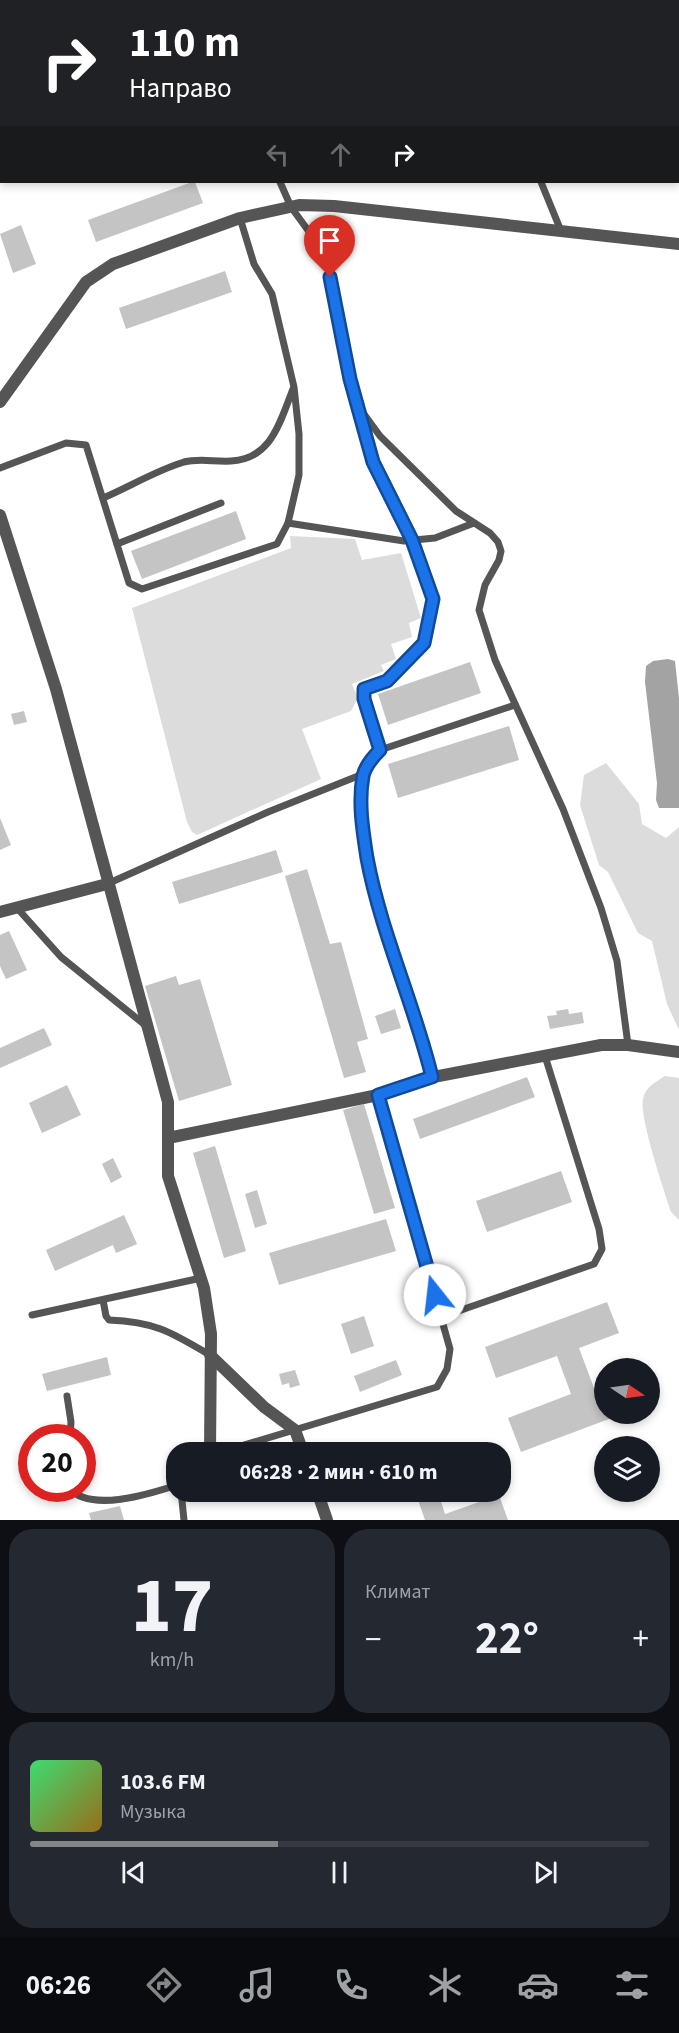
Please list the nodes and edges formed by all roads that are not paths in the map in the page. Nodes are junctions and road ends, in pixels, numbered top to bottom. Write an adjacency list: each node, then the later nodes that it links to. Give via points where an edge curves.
1 (280, 183): 3 (lane)
2 (542, 183): 5 (lane)
3 (291, 207): 4 (street); 5 (street, via 327,205); 8 (lane, via 327,263)
4 (240, 219): 7 (lane, via 254,264 272,294); 9 (street, via 113,264 86,282)
5 (561, 231): 6 (street)
6 (679, 244)
7 (294, 387): 11 (lane, via 273,438 262,451 232,461 183,462); 14 (lane, via 299,475)
8 (355, 400): 15 (lane, via 380,436 456,511); 16 (lane, via 373,462)
9 (0, 402)
10 (0, 468): 11 (lane, via 66,443 86,445)
11 (103, 498): 17 (lane)
12 (220, 503): 17 (lane)
13 (0, 514): 21 (street, via 56,689)
14 (288, 523): 16 (lane, via 404,542); 17 (lane, via 277,544 142,589 129,583)
15 (474, 523): 16 (lane, via 435,538); 18 (lane, via 498,542 501,551 485,585 479,610 495,660)
16 (412, 540): 19 (lane, via 433,599 424,643 387,681 364,689)
17 (117, 544)
18 (516, 705): 19 (lane); 25 (lane, via 602,908 617,961)
19 (380, 750): 20 (lane)
20 (363, 774): 21 (lane, via 278,807); 28 (lane, via 362,829 374,894)
21 (107, 884): 22 (street); 24 (street)
22 (17, 908): 23 (street); 24 (lane, via 61,957)
23 (0, 912)
24 (147, 1026): 30 (street, via 168,1102)
25 (628, 1045): 26 (street); 27 (street, via 601,1045)
26 (679, 1052)
27 (545, 1056): 28 (street); 34 (lane, via 602,1248 594,1264)
28 (432, 1077): 29 (street)
29 (378, 1095): 30 (street); 34 (lane)
30 (168, 1138): 31 (street, via 168,1176)
31 (201, 1278): 32 (lane); 35 (street, via 211,1334)
32 (103, 1299): 33 (lane); 35 (lane, via 109,1320 167,1329)
33 (32, 1315)
34 (441, 1317): 38 (lane, via 450,1349 447,1370 437,1387)
35 (210, 1355): 38 (street, via 264,1407); 39 (street)
36 (67, 1396): 37 (lane)
37 (71, 1424)
38 (296, 1430): 40 (lane); 41 (street)
39 (210, 1442)
40 (255, 1442)
41 (300, 1442)
42 (166, 1489): 43 (lane)
43 (96, 1501)
44 (182, 1502): 46 (lane)
45 (321, 1502): 47 (street)
46 (184, 1520)
47 (327, 1520)

